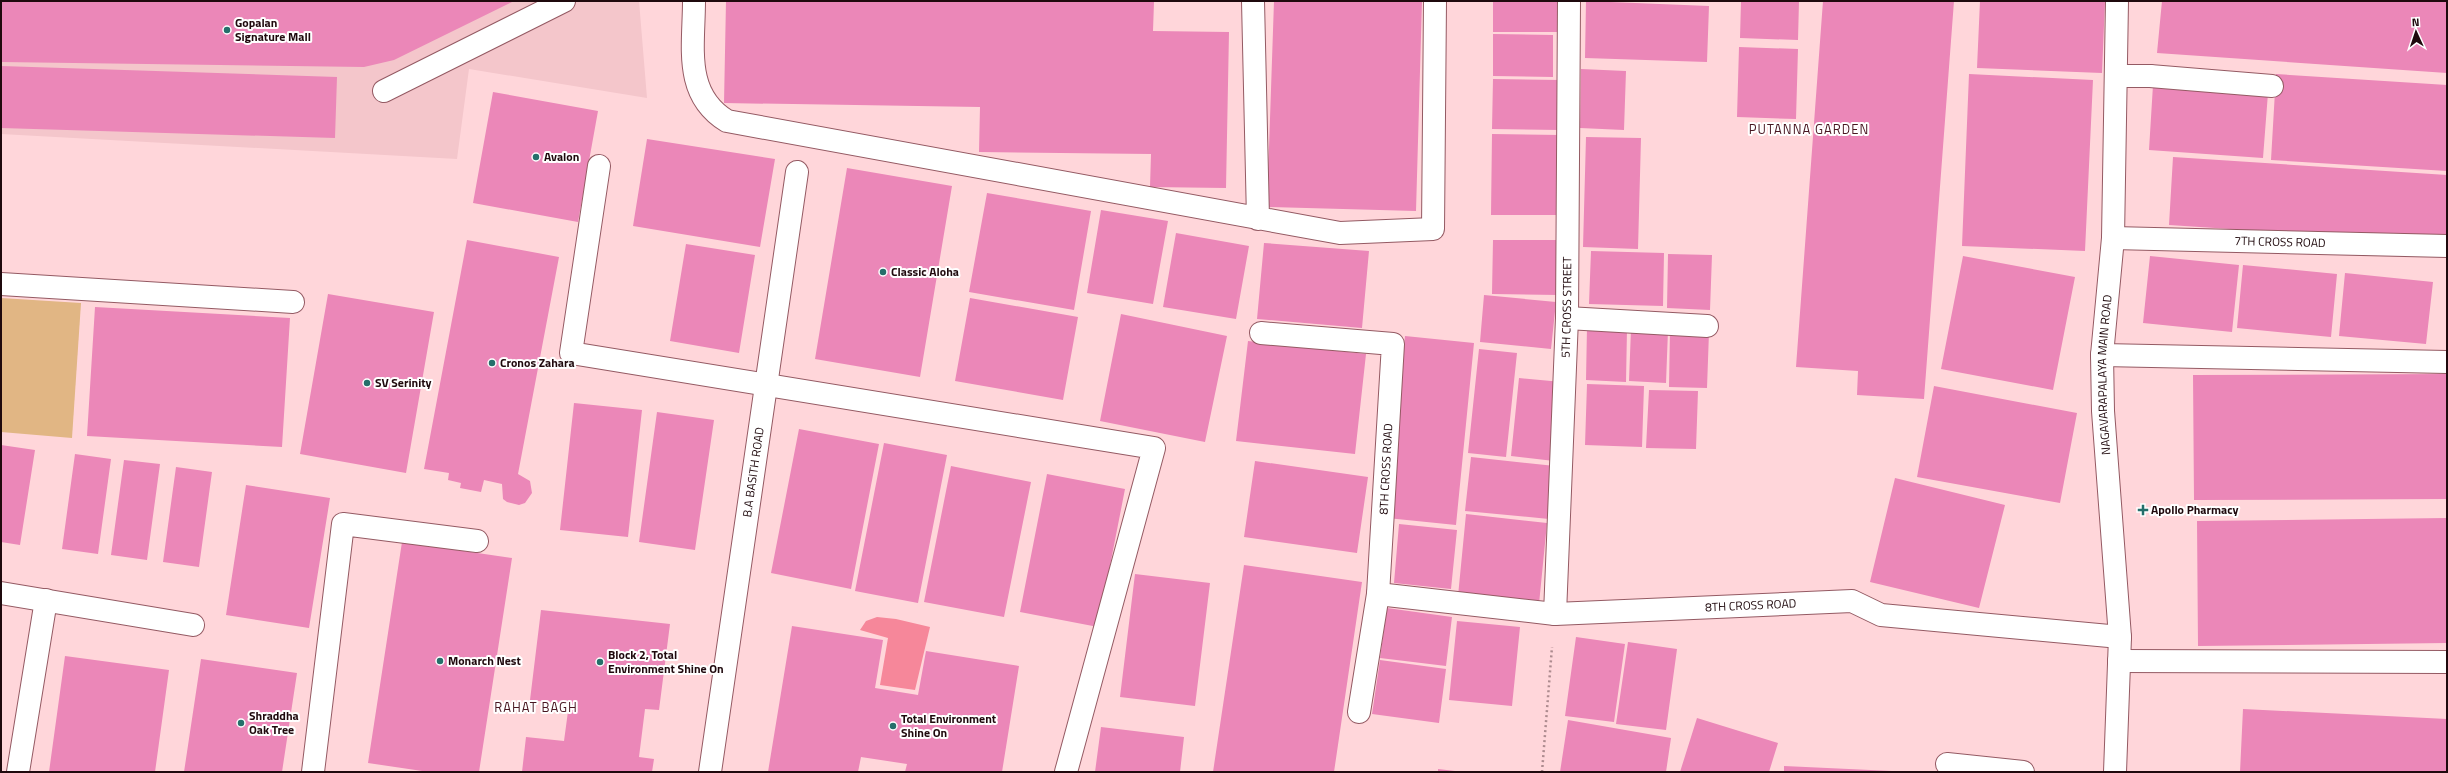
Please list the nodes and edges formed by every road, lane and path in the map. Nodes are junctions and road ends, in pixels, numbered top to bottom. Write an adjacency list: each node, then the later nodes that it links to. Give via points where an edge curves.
1 (564, 1): 9 (street)
2 (694, 1): 12 (street, via 694,79 708,107 727,121)
3 (1253, 1): 12 (street)
4 (1435, 1): 12 (street, via 1433,229 1340,233)
5 (1569, 1): 17 (street, 5TH CROSS STREET)
6 (2117, 1): 7 (street, NAGAVARAPALAYA MAIN ROAD)
7 (2117, 76): 8 (street, via 2150,76); 13 (street, NAGAVARAPALAYA MAIN ROAD)
8 (2272, 86)
9 (384, 91)
10 (599, 166): 22 (street, via 571,353)
11 (797, 172): 22 (street, B.A BASITH ROAD)
12 (1258, 219)
13 (2113, 238): 14 (street, 7TH CROSS ROAD); 20 (street, NAGAVARAPALAYA MAIN ROAD)
14 (2447, 246)
15 (1, 284): 16 (street)
16 (293, 302)
17 (1567, 318): 18 (street); 27 (street, 5TH CROSS STREET)
18 (1707, 326)
19 (1261, 333): 25 (street, 8TH CROSS ROAD, via 1393,344)
20 (2102, 355): 21 (street); 29 (street, NAGAVARAPALAYA MAIN ROAD, via 2103,411)
21 (2447, 362)
22 (766, 385): 36 (street, B.A BASITH ROAD); 37 (street, via 1154,448)
23 (477, 541): 35 (street, via 343,524)
24 (1, 593): 26 (street)
25 (1378, 594): 27 (street, 8TH CROSS ROAD); 32 (street, 8TH CROSS ROAD)
26 (46, 600): 28 (street); 34 (street)
27 (1555, 614): 29 (street, 8TH CROSS ROAD, via 1852,601 1881,615); 38 (path)
28 (193, 625)
29 (2120, 637): 30 (street, NAGAVARAPALAYA MAIN ROAD)
30 (2119, 661): 31 (street); 40 (street, NAGAVARAPALAYA MAIN ROAD)
31 (2447, 662)
32 (1359, 712)
33 (1947, 764): 39 (street)
34 (18, 772)
35 (312, 772)
36 (710, 772)
37 (1066, 772)
38 (1542, 772)
39 (2023, 772)
40 (2115, 772)

